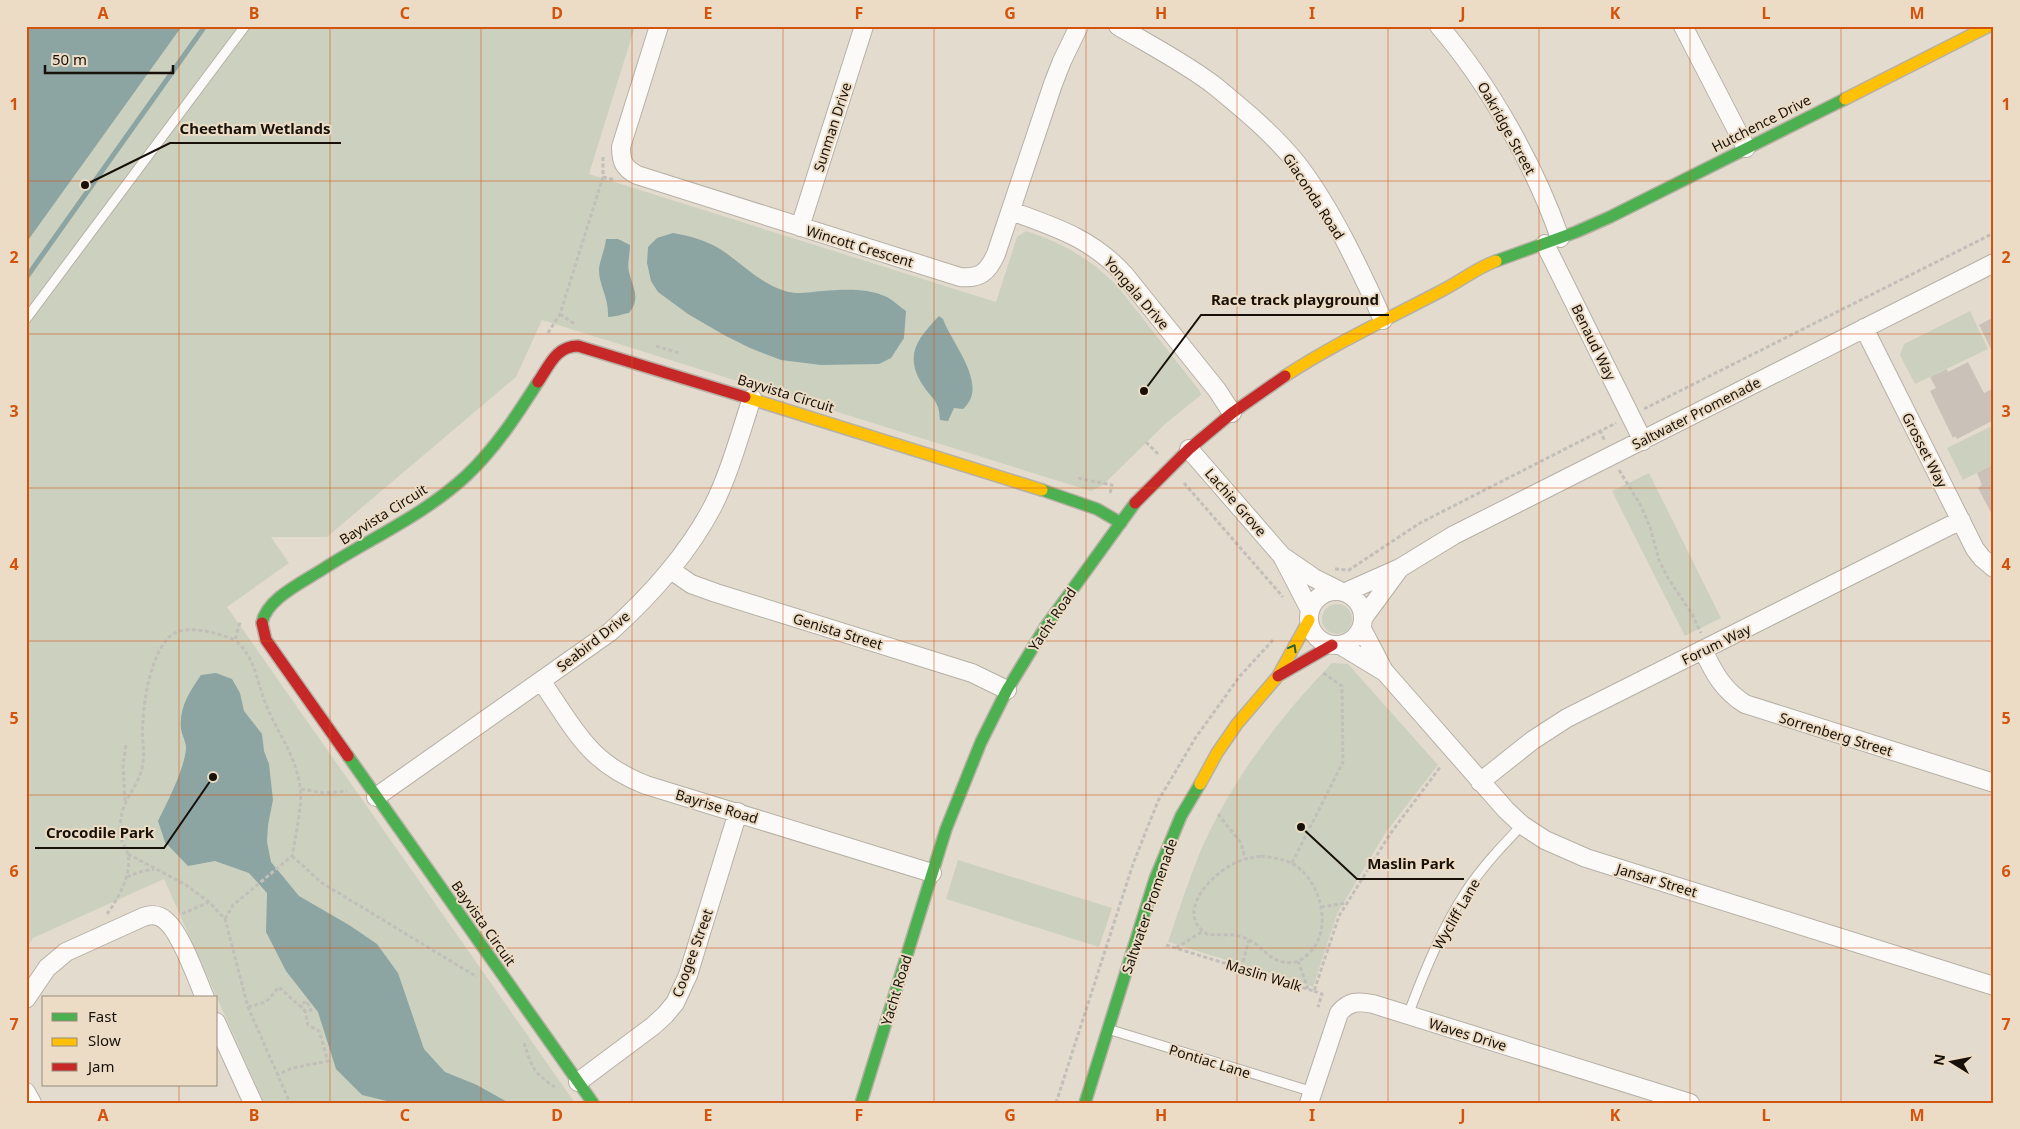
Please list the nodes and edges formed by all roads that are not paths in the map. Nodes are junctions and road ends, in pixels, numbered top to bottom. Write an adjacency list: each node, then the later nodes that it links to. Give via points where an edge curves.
1 (245, 26): 16 (lane)
2 (659, 26): 11 (street, Wincott Crescent, via 621,147 623,164 637,175)
3 (864, 26): 11 (street, Sunman Drive)
4 (1079, 26): 10 (street, Wincott Crescent, via 1053,84)
5 (1118, 26): 17 (street, Giaconda Road, via 1213,85 1289,155 1335,224)
6 (1439, 26): 12 (street, Oakridge Street, via 1475,72 1501,113 1544,196)
7 (1683, 26): 9 (street)
8 (1989, 26): 9 (street, Hutchence Drive)
9 (1746, 148): 12 (street, Hutchence Drive, via 1610,217)
10 (1011, 211): 11 (street, Wincott Crescent, via 990,268 971,278); 20 (street, Yongala Drive, via 1063,229 1108,257)
11 (800, 227)
12 (1553, 241): 13 (street, Yacht Road); 21 (street, Benaud Way)
13 (1515, 255): 15 (street, Yacht Road, via 1485,276)
14 (1994, 263): 18 (street, Saltwater Promenade)
15 (1445, 289): 17 (street, Yacht Road)
16 (26, 319)
17 (1383, 320): 20 (street, Yacht Road, via 1308,361)
18 (1864, 328): 21 (street, Saltwater Promenade); 23 (street, Grosset Way)
19 (752, 398): 24 (street, Bayvista Circuit, via 1075,500); 28 (street, Seabird Drive, via 713,506); 40 (street, Bayvista Circuit, via 586,347 565,347 558,352 501,437 480,462 451,488 405,522 352,551 267,608 261,622 266,640)
20 (1232, 413): 22 (street, Yacht Road)
21 (1642, 441): 26 (street, Saltwater Promenade, via 1454,535)
22 (1189, 449): 24 (street, Yacht Road, via 1139,498); 25 (street, Lachie Grove)
23 (1960, 520): 27 (street, Grosset Way, via 1975,549); 33 (street, Forum Way)
24 (1121, 523): 37 (street, Yacht Road, via 1046,626)
25 (1282, 556): 29 (street, Lachie Grove, via 1314,578); 30 (street, Lachie Grove)
26 (1400, 568): 29 (street, Saltwater Promenade); 31 (street, Saltwater Promenade)
27 (1994, 568)
28 (671, 570): 36 (street, Seabird Drive, via 610,632); 37 (street, Genista Street, via 691,584 716,593 972,673)
29 (1342, 591): 30 (street, via 1321,595); 31 (street, via 1359,602)
30 (1310, 615): 32 (street, via 1311,629 1316,637); 35 (street, Saltwater Promenade, one-way to 30)
31 (1363, 623): 32 (street, via 1349,642); 34 (street, Jansar Street)
32 (1336, 645): 34 (street, Jansar Street); 35 (street, Saltwater Promenade)
33 (1706, 649): 38 (street, Forum Way, via 1567,718 1532,740); 39 (street, Sorrenberg Street, via 1719,681 1745,704)
34 (1384, 671): 38 (street, Jansar Street)
35 (1278, 676): 49 (street, Saltwater Promenade, via 1237,724 1181,816 1155,879)
36 (541, 681): 40 (street, Seabird Drive); 41 (street, Bayrise Road, via 577,734 606,765 646,785)
37 (1007, 690): 43 (street, Yacht Road, via 967,772)
38 (1480, 782): 42 (street, Jansar Street)
39 (1994, 783)
40 (376, 797): 50 (street, Bayvista Circuit)
41 (738, 812): 43 (street, Bayrise Road); 50 (street, Coogee Street, via 688,975 675,1003 653,1026)
42 (1522, 824): 44 (street, Jansar Street, via 1562,849 1586,858); 47 (lane, Wycliff Lane, via 1467,890 1442,932)
43 (932, 873): 56 (street, Yacht Road)
44 (1994, 986)
45 (204, 996): 46 (street, via 175,932 167,921 154,915 66,952 47,968)
46 (26, 999)
47 (1408, 1015): 52 (street, Waves Drive, via 1361,1002 1344,1006 1336,1019); 58 (street, Waves Drive)
48 (218, 1026): 54 (street)
49 (1108, 1029): 52 (lane, Pontiac Lane); 57 (street, Saltwater Promenade)
50 (578, 1082): 55 (street, Bayvista Circuit)
51 (26, 1092): 53 (street)
52 (1311, 1098)
53 (32, 1103)
54 (253, 1103)
55 (593, 1103)
56 (861, 1103)
57 (1085, 1103)
58 (1690, 1103)

